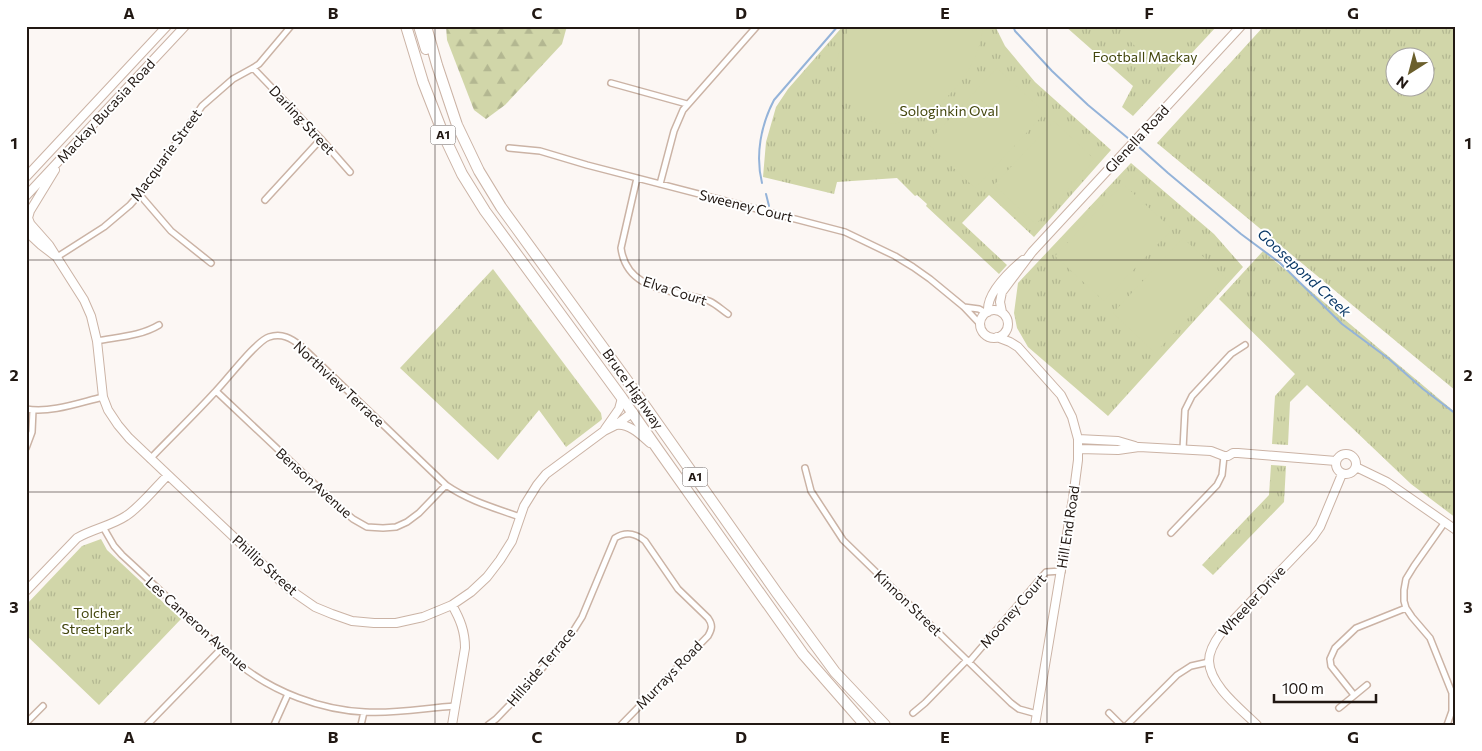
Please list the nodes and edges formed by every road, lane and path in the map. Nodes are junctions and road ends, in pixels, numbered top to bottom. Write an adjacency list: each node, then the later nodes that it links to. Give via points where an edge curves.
1 (167, 26): 17 (street, Mackay Bucasia Road)
2 (185, 26): 15 (street, Mackay Bucasia Road)
3 (292, 26): 9 (street, Macquarie Street)
4 (406, 26): 41 (highway, Bruce Highway / A1, via 432,108 472,191 500,234)
5 (419, 26): 12 (highway, via 437,81)
6 (426, 26): 12 (highway, Bruce Highway / A1)
7 (757, 26): 11 (street)
8 (1241, 26): 24 (street, Glenella Road)
9 (253, 68): 13 (street, Darling Street); 20 (street, Macquarie Street, via 238,76 202,106)
10 (612, 82): 11 (street)
11 (687, 104): 19 (street, via 677,122)
12 (457, 125): 27 (highway, Bruce Highway / A1, via 501,207)
13 (321, 138): 16 (street, Darling Street); 22 (street)
14 (509, 148): 18 (street, Sweeney Court, via 540,151)
15 (64, 156): 21 (street, Mackay Bucasia Road); 23 (street, via 31,210)
16 (350, 172)
17 (26, 177)
18 (637, 178): 19 (street, Sweeney Court); 31 (street, Elva Court, via 621,248 626,266 650,286 711,302)
19 (660, 184): 28 (street, Sweeney Court, via 845,232 895,256)
20 (140, 195): 25 (street, Macquarie Street, via 104,227); 26 (street, via 171,232)
21 (26, 196)
22 (265, 200)
23 (27, 227): 25 (street, Phillip Street, via 34,239); 25 (street, Phillip Street, via 45,239)
24 (1032, 252): 29 (street, Glenella Road, via 1000,283); 30 (street, Glenella Road, via 1002,292)
25 (57, 257): 36 (street, Phillip Street, via 84,300)
26 (211, 262)
27 (565, 294): 44 (highway, via 582,326 633,398); 92 (highway, Bruce Highway / A1, via 835,672)
28 (964, 307): 29 (street, Sweeney Court); 34 (street, Sweeney Court)
29 (987, 312): 30 (street); 34 (street)
30 (1002, 312): 32 (street)
31 (728, 314)
32 (1008, 324): 35 (street, via 1005,333); 38 (street, Hill End Road)
33 (159, 325): 36 (street, via 151,330)
34 (981, 325): 35 (street, via 985,334)
35 (997, 337): 38 (street, Hill End Road)
36 (97, 340): 40 (street, Phillip Street)
37 (1246, 345): 51 (street, via 1231,354 1192,396 1185,410)
38 (1018, 347): 47 (street, Hill End Road, via 1061,394)
39 (216, 391): 54 (street, Northview Terrace); 60 (street, Benson Avenue, via 340,508 367,527 396,527 407,522); 60 (street, Northview Terrace, via 263,339 286,336 301,346)
40 (102, 397): 43 (street, via 53,409); 54 (street, Phillip Street, via 118,426)
41 (622, 398): 44 (highway, Bruce Highway / A1); 46 (street, via 619,409)
42 (26, 409): 43 (street)
43 (33, 410): 49 (street, via 32,432)
44 (633, 412): 45 (street); 52 (highway, Bruce Highway / A1)
45 (616, 424): 46 (street); 52 (street, via 631,429)
46 (604, 431): 61 (street, Phillip Street, via 546,474 530,495)
47 (1078, 439): 48 (street, via 1118,441); 50 (street, Hill End Road)
48 (1139, 447): 50 (street); 51 (street)
49 (26, 448)
50 (1078, 449): 66 (street, Hill End Road)
51 (1183, 449): 53 (street, via 1211,451)
52 (659, 452): 91 (highway, Bruce Highway / A1, via 803,654)
53 (1224, 456): 55 (street, via 1238,453); 65 (street, via 1222,475 1217,485)
54 (150, 459): 59 (street, Phillip Street)
55 (1336, 461): 56 (street, via 1339,456 1348,454 1355,460); 58 (street, via 1336,468)
56 (1356, 467): 58 (street, via 1350,474); 62 (street, via 1387,482)
57 (805, 468): 72 (street, Kinnon Street, via 811,491 843,540)
58 (1342, 474): 73 (street, Wheeler Drive, via 1313,537 1221,633 1214,643)
59 (168, 475): 63 (street, via 133,512); 68 (street, Phillip Street, via 289,589 315,607 352,620 374,623 423,617)
60 (446, 485): 61 (street, Northview Terrace, via 470,499)
61 (520, 518): 68 (street, Phillip Street, via 512,541 487,577)
62 (1445, 522): 64 (street); 69 (street, via 1406,579)
63 (103, 528): 67 (street, via 77,538); 71 (street, Les Cameron Avenue, via 122,555)
64 (1456, 530)
65 (1171, 533)
66 (1062, 571): 72 (street, Mooney Court, via 1046,572); 83 (street, Hill End Road)
67 (26, 591)
68 (452, 605): 78 (street, via 465,637)
69 (1406, 608): 76 (street, via 1356,628 1335,648 1331,666); 97 (street, via 1430,638 1452,693 1452,711)
70 (712, 623): 89 (street, Hillside Terrace, via 678,589 645,541 630,533 621,534 615,538 582,617 572,633); 90 (street, Murrays Road, via 708,636)
71 (221, 648): 75 (street, Les Cameron Avenue, via 240,666); 85 (street)
72 (968, 661): 81 (street, Mooney Court); 83 (street, Kinnon Street, via 1019,709)
73 (1209, 662): 95 (street, via 1191,666 1177,675); 96 (street, via 1218,687)
74 (1367, 685): 76 (street)
75 (288, 694): 80 (street, Les Cameron Avenue); 86 (street)
76 (1354, 696): 79 (street)
77 (43, 706): 84 (street)
78 (456, 706): 80 (street, Les Cameron Avenue); 88 (street)
79 (1338, 708)
80 (364, 712): 87 (street)
81 (913, 713)
82 (1109, 713): 94 (street)
83 (1036, 714): 93 (street, Hill End Road)
84 (26, 723)
85 (147, 725)
86 (274, 725)
87 (361, 725)
88 (452, 725)
89 (488, 725)
90 (621, 725)
91 (865, 725)
92 (885, 725)
93 (1035, 725)
94 (1120, 725)
95 (1127, 725)
96 (1257, 725)
97 (1447, 725)

